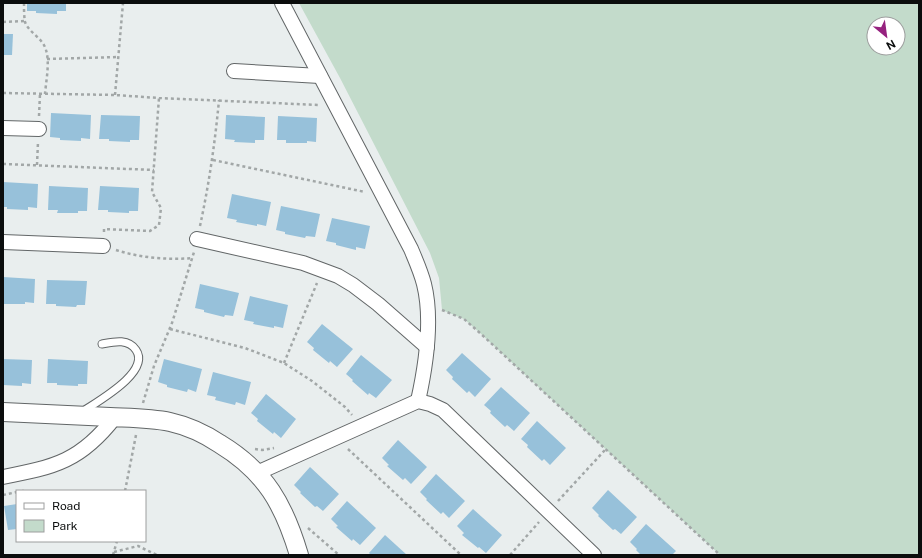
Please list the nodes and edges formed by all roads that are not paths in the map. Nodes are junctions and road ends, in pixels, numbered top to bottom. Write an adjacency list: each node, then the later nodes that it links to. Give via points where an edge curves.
1 (282, 3): 3 (street)
2 (234, 71): 3 (street)
3 (320, 76): 10 (street, via 411,249 424,284 427,303)
4 (3, 128): 5 (street)
5 (38, 129)
6 (197, 239): 10 (street, via 303,263 323,270 353,285)
7 (3, 242): 8 (street)
8 (103, 246)
9 (102, 344): 13 (lane, via 117,341 134,346 139,361 136,370 127,380)
10 (427, 346): 11 (street)
11 (418, 401): 15 (street); 18 (street, via 443,410)
12 (3, 412): 13 (street)
13 (78, 415): 14 (street)
14 (116, 417): 15 (street, via 140,413 190,429 210,438 244,460); 16 (street, via 94,442 74,456 51,466)
15 (258, 473): 17 (street, via 275,496 287,520)
16 (3, 477)
17 (299, 555)
18 (594, 555)

